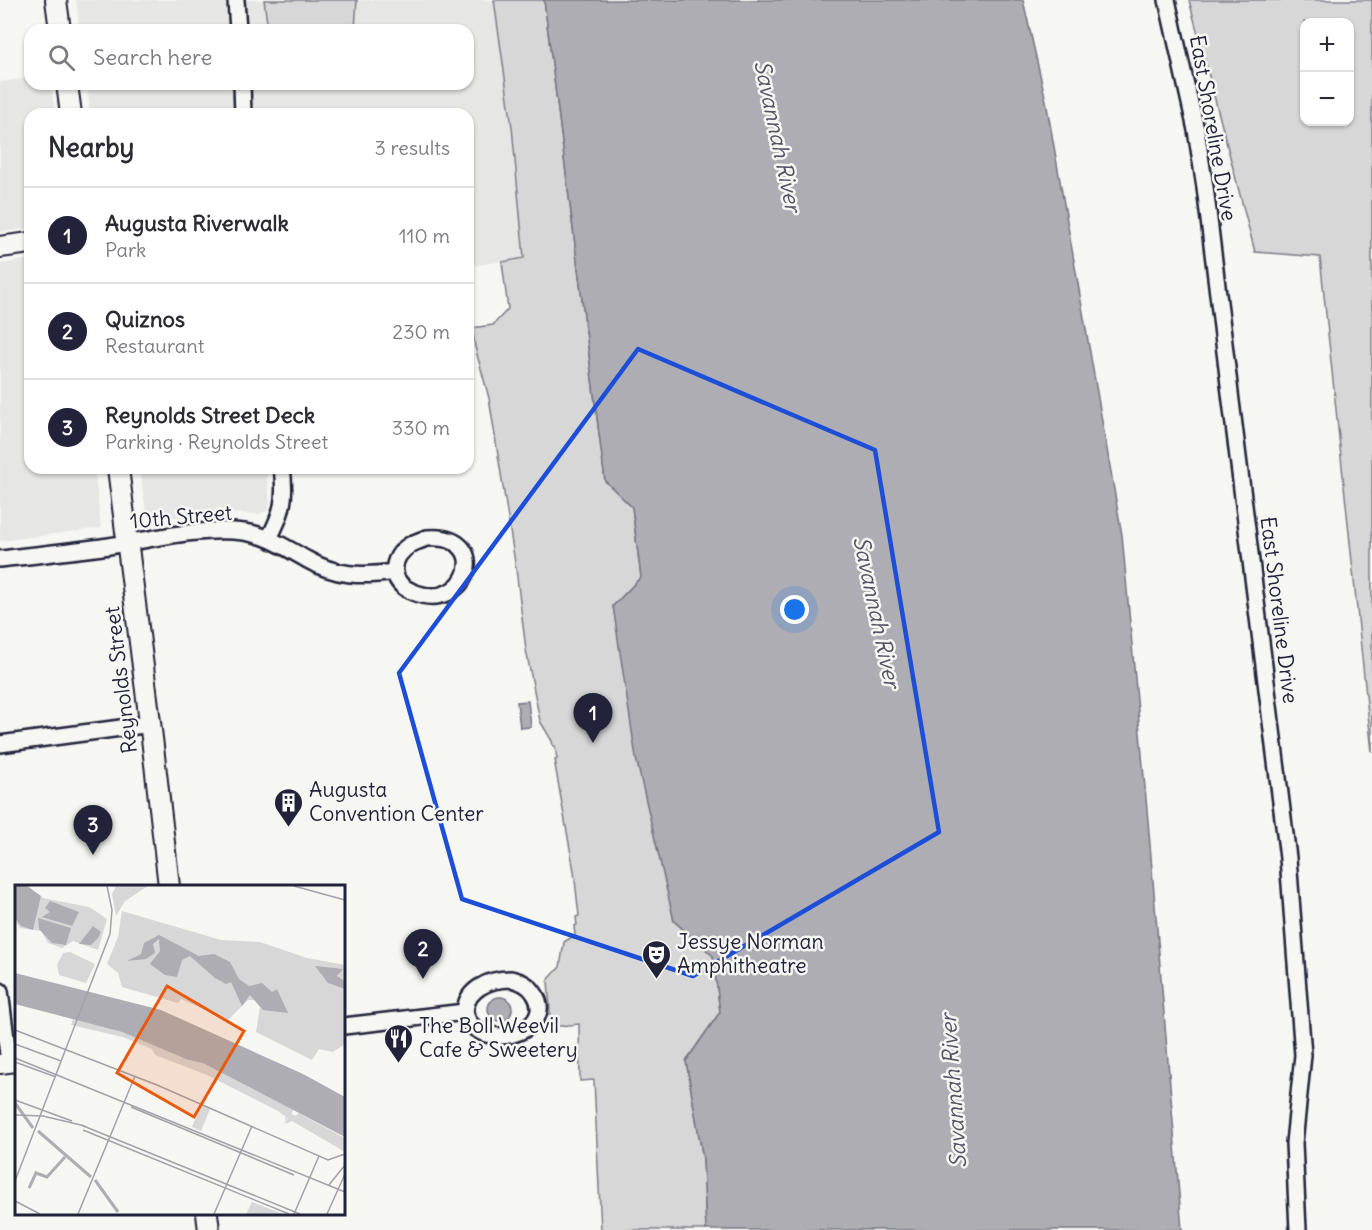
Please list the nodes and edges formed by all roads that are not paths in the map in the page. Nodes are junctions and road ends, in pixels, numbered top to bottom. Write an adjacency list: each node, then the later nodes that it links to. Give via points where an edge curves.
1 (56, 0): 4 (main road)
2 (236, 0): 5 (street)
3 (1167, 0): 27 (street, East Shoreline Drive, via 1205,187 1288,858 1303,1055 1294,1143)
4 (59, 24)
5 (238, 24)
6 (68, 90): 8 (main road)
7 (242, 90): 9 (street)
8 (70, 108)
9 (243, 108)
10 (24, 244): 11 (main road)
11 (0, 247)
12 (119, 474): 15 (main road, Reynolds Street)
13 (282, 474): 14 (street, via 284,499)
14 (269, 538): 15 (street, 10th Street, via 217,530); 17 (street, 10th Street, via 331,570 358,575)
15 (128, 542): 16 (street, 10th Street); 18 (main road, Reynolds Street)
16 (0, 559)
17 (394, 572): 17 (street, via 404,588 435,595 458,585 468,562 453,542 427,538 409,545 400,554)
18 (151, 723): 19 (street); 20 (main road, Reynolds Street)
19 (0, 744)
20 (169, 885)
21 (0, 991): 24 (street)
22 (465, 1012): 22 (street, via 475,1029 505,1036 528,1027 537,1016 539,1003 524,983 498,980 475,990 467,1000); 23 (street)
23 (345, 1026)
24 (9, 1063)
25 (207, 1215): 26 (main road)
26 (209, 1230)
27 (1298, 1230)

